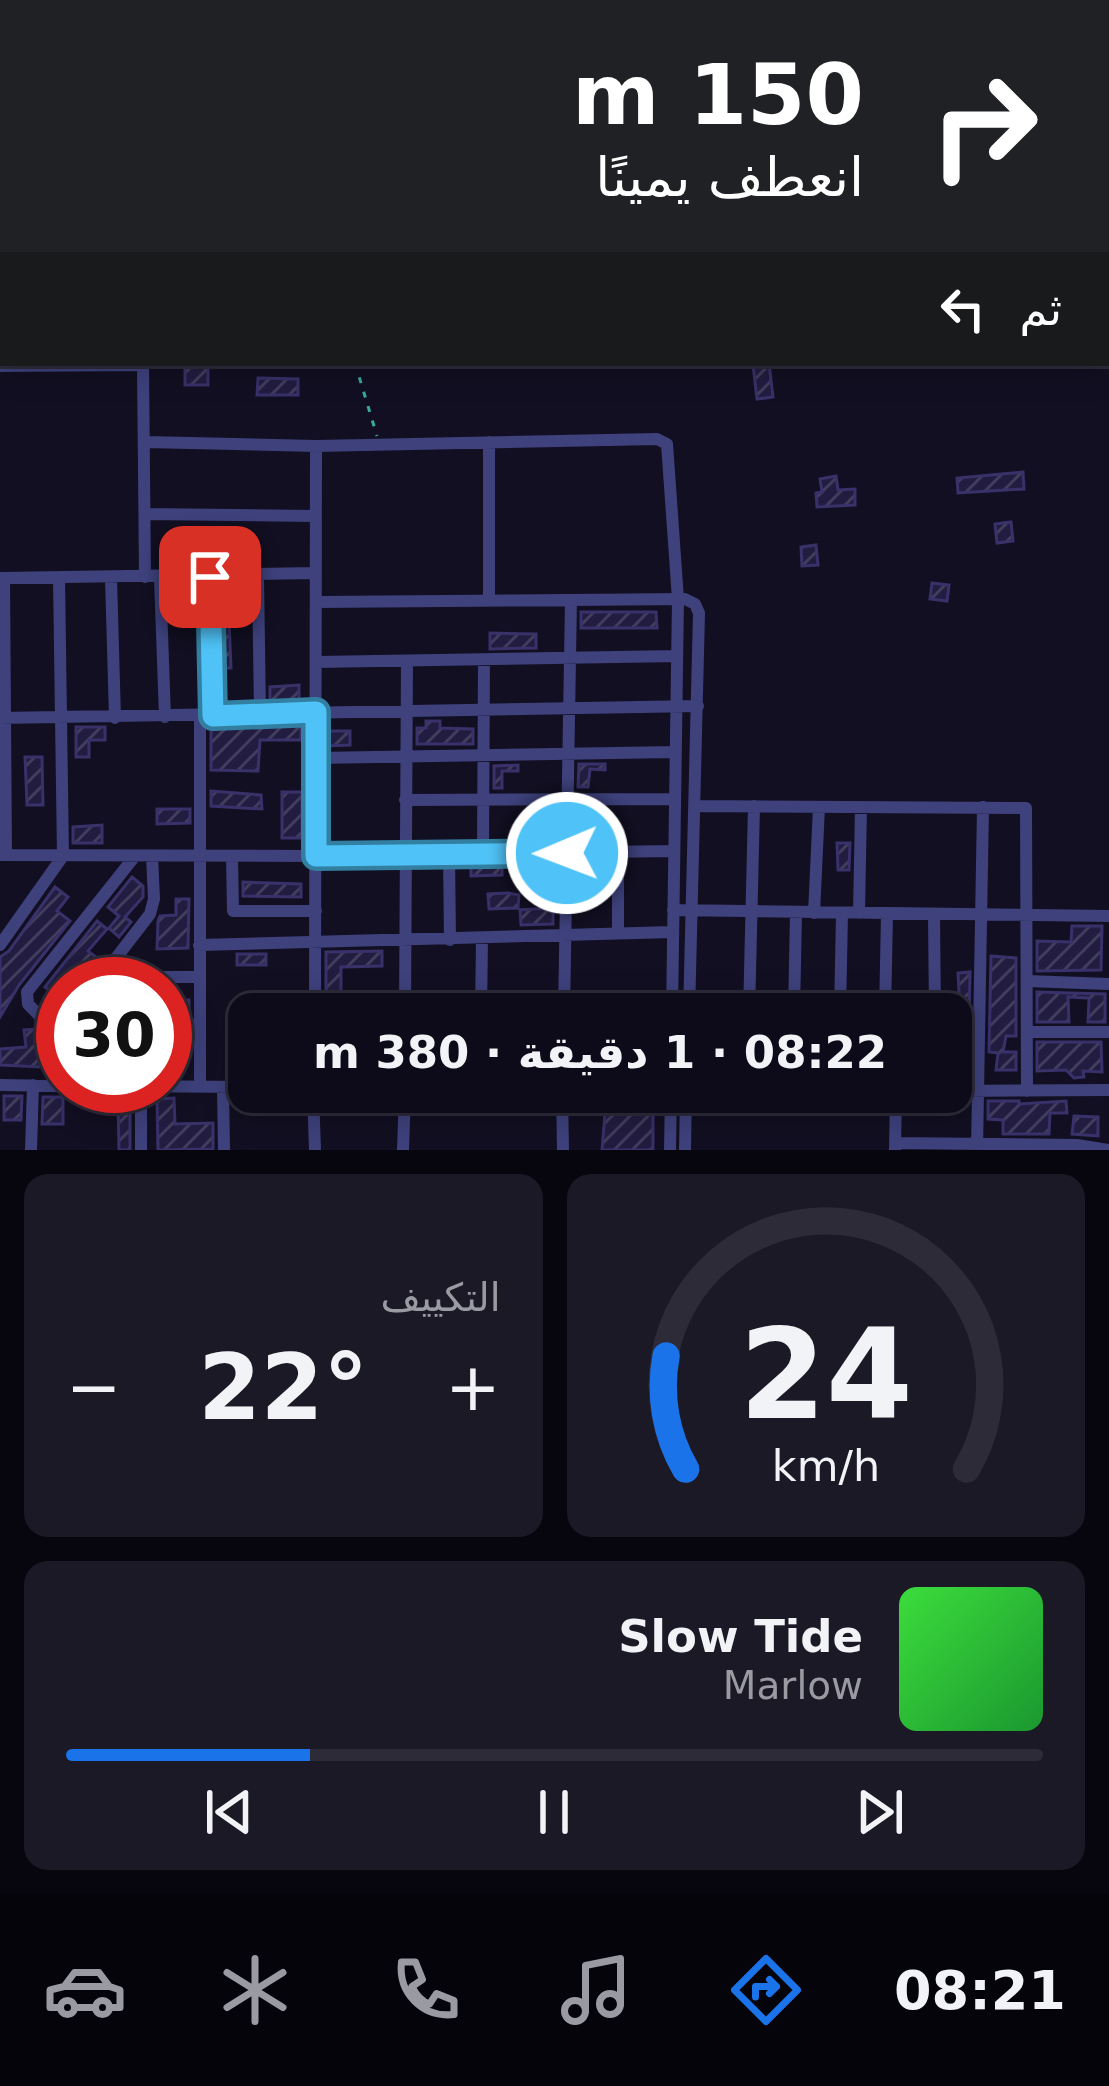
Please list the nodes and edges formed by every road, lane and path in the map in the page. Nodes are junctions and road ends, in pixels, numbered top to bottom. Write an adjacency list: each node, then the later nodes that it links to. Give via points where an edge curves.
1 (143, 366): 3 (street)
2 (357, 366): 5 (path)
3 (146, 442): 6 (street); 7 (street)
4 (489, 442): 5 (street); 16 (street, via 663,440); 17 (street)
5 (379, 444): 6 (street)
6 (316, 446): 8 (street)
7 (146, 514): 8 (street); 11 (street)
8 (316, 516): 9 (street)
9 (315, 574): 10 (street); 19 (street)
10 (258, 576): 12 (street); 31 (street)
11 (152, 577): 12 (street); 15 (street); 34 (street)
12 (210, 577): 32 (street)
13 (2, 578): 14 (street); 35 (street)
14 (59, 578): 15 (street); 33 (street)
15 (111, 578): 36 (street)
16 (678, 599): 18 (street); 20 (street); 28 (street, via 699,613)
17 (489, 600): 18 (street); 19 (street)
18 (571, 600): 21 (street)
19 (317, 602): 24 (street)
20 (677, 656): 21 (street); 26 (street)
21 (568, 658): 22 (street); 25 (street)
22 (484, 660): 23 (street); 27 (street)
23 (407, 661): 24 (street); 29 (street)
24 (317, 662): 30 (street)
25 (567, 705): 26 (street); 27 (street); 39 (street)
26 (676, 705): 28 (street); 37 (street)
27 (484, 706): 29 (street); 38 (street)
28 (698, 706): 46 (street)
29 (406, 708): 30 (street); 40 (street)
30 (316, 712): 31 (street); 41 (street)
31 (260, 714): 32 (street)
32 (207, 716): 34 (street); 61 (street)
33 (62, 717): 35 (street); 36 (street); 58 (street)
34 (165, 717): 36 (street)
35 (2, 718): 55 (street)
36 (115, 718)
37 (675, 752): 39 (street); 43 (street)
38 (484, 754): 39 (street); 40 (street); 45 (street)
39 (567, 754): 42 (street)
40 (405, 756): 41 (street); 44 (street)
41 (316, 758): 63 (street)
42 (568, 799): 43 (street); 45 (street); 53 (street)
43 (675, 799): 51 (street)
44 (405, 800): 45 (street); 56 (street)
45 (483, 800): 54 (street)
46 (696, 806): 47 (street); 66 (street)
47 (754, 806): 48 (street); 67 (street)
48 (819, 807): 49 (street); 69 (street)
49 (860, 807): 50 (street); 71 (street)
50 (983, 807): 74 (street); 75 (street, via 1028,811)
51 (674, 851): 52 (street); 64 (street)
52 (618, 852): 53 (street); 79 (street)
53 (567, 853): 54 (street); 80 (street)
54 (483, 854): 57 (street)
55 (3, 855): 58 (street)
56 (404, 855): 57 (street); 63 (street); 83 (street)
57 (449, 855): 82 (street)
58 (63, 856): 59 (street); 77 (street)
59 (135, 856): 60 (street); 87 (street)
60 (152, 856): 61 (street); 88 (street, via 151,914)
61 (200, 856): 62 (street); 86 (street)
62 (232, 856): 63 (street); 65 (street, via 233,910)
63 (316, 856): 65 (street)
64 (674, 910): 66 (street); 78 (street)
65 (316, 911): 84 (street)
66 (694, 911): 67 (street); 99 (street)
67 (751, 912): 68 (street); 100 (street)
68 (796, 912): 69 (street); 101 (street)
69 (814, 913): 70 (street)
70 (842, 913): 71 (street); 102 (street)
71 (859, 913): 72 (street)
72 (887, 914): 73 (street); 103 (street)
73 (934, 915): 74 (street); 104 (street)
74 (980, 915): 75 (street); 119 (street)
75 (1027, 915): 76 (street); 92 (street)
76 (1109, 916)
77 (6, 929): 85 (street)
78 (674, 932): 79 (street); 98 (street)
79 (618, 933): 80 (street)
80 (565, 936): 81 (street); 97 (street)
81 (482, 939): 82 (street); 96 (street)
82 (450, 940): 83 (street)
83 (405, 941): 84 (street); 95 (street)
84 (316, 942): 86 (street); 94 (street)
85 (0, 945)
86 (199, 945): 90 (street)
87 (55, 957)
88 (117, 957)
89 (192, 977): 90 (street)
90 (199, 977): 107 (street)
91 (36, 981): 105 (street, via 27,992)
92 (1027, 981): 93 (street); 108 (street)
93 (1109, 984)
94 (315, 993)
95 (405, 993)
96 (482, 993)
97 (564, 993)
98 (673, 993)
99 (690, 993)
100 (749, 993)
101 (794, 993)
102 (840, 993)
103 (885, 993)
104 (934, 993)
105 (36, 1010)
106 (192, 1025): 107 (street)
107 (199, 1025): 114 (street)
108 (1027, 1032): 109 (street); 120 (street)
109 (1109, 1032)
110 (0, 1085): 111 (street)
111 (33, 1085): 112 (street); 130 (street)
112 (36, 1085)
113 (192, 1087): 114 (street)
114 (200, 1087): 115 (street)
115 (224, 1087): 116 (street); 132 (street)
116 (228, 1087)
117 (1109, 1090): 120 (street)
118 (972, 1091): 119 (street)
119 (978, 1091): 120 (street); 129 (street)
120 (1027, 1091)
121 (141, 1113): 131 (street)
122 (314, 1113): 133 (street)
123 (404, 1113): 134 (street)
124 (562, 1113): 135 (street)
125 (671, 1113): 136 (street)
126 (686, 1113): 137 (street)
127 (896, 1113): 128 (street)
128 (895, 1146): 129 (street)
129 (977, 1148): 138 (street)
130 (31, 1150)
131 (141, 1150)
132 (224, 1150)
133 (315, 1150)
134 (403, 1150)
135 (562, 1150)
136 (670, 1150)
137 (685, 1150)
138 (1109, 1150)

